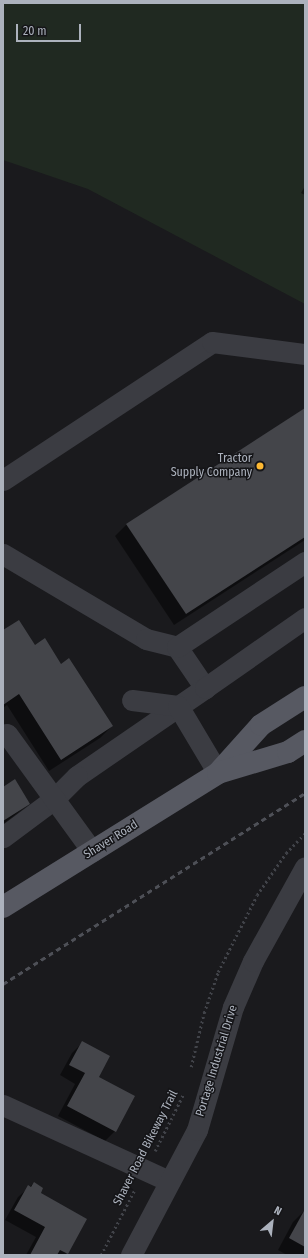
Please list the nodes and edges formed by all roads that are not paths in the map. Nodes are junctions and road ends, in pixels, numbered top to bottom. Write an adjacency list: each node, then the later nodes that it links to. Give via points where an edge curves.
1 (305, 354): 2 (street, via 212,342)
2 (3, 480)
3 (3, 554): 6 (street, via 146,638)
4 (305, 562): 6 (street)
5 (305, 618): 7 (street)
6 (177, 647): 7 (street)
7 (205, 688): 10 (street)
8 (305, 697): 13 (main road, Shaver Road, via 261,725)
9 (132, 700): 10 (street)
10 (178, 706): 13 (street); 14 (street, via 77,776)
11 (3, 736): 14 (street, via 7,734)
12 (305, 741): 13 (main road, Shaver Road, via 288,752)
13 (218, 773): 16 (main road, Shaver Road)
14 (54, 799): 15 (street); 16 (street)
15 (3, 837)
16 (92, 851): 19 (main road, Shaver Road)
17 (305, 867): 18 (street, Portage Industrial Drive)
18 (298, 895): 21 (street, Portage Industrial Drive, via 253,961 233,1007 196,1130)
19 (3, 907)
20 (3, 1105): 21 (street)
21 (169, 1181): 22 (street, Portage Industrial Drive)
22 (131, 1255)

